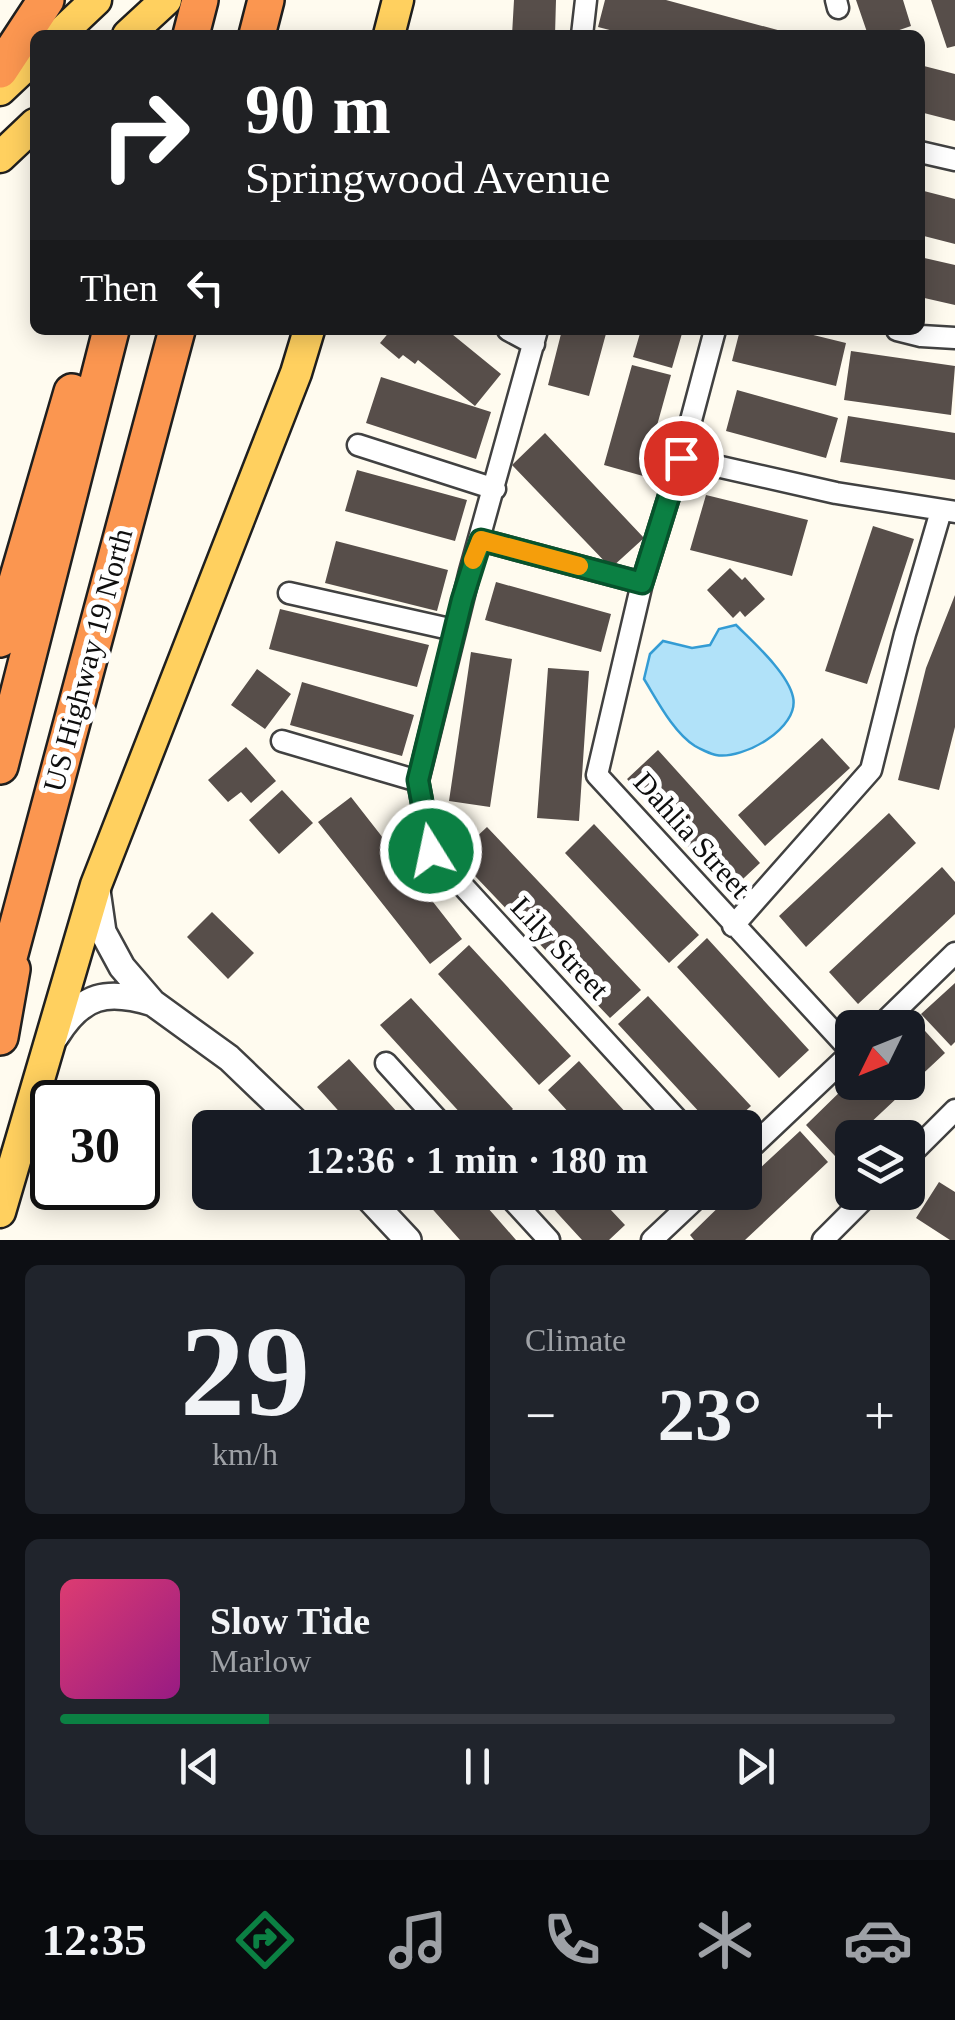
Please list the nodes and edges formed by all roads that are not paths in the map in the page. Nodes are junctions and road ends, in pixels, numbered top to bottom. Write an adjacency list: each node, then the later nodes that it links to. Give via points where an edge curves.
1 (46, 0): 13 (highway)
2 (96, 0): 7 (main road)
3 (266, 0): 9 (highway)
4 (398, 0): 10 (main road)
5 (586, 0): 11 (street)
6 (188, 12): 8 (main road)
7 (64, 30)
8 (141, 30)
9 (258, 30)
10 (390, 30)
11 (583, 30)
12 (30, 62): 14 (main road)
13 (0, 70)
14 (0, 90)
15 (30, 129): 17 (main road)
16 (925, 153): 18 (street)
17 (0, 157)
18 (955, 160)
19 (92, 335): 35 (highway)
20 (111, 335): 37 (highway, US Highway 19 North)
21 (177, 335): 40 (highway, US Highway 19 North)
22 (307, 335): 39 (main road)
23 (714, 335): 28 (street, Dahlia Street)
24 (917, 335): 26 (street)
25 (536, 337): 29 (street, Lily Street)
26 (955, 338)
27 (358, 445): 29 (street)
28 (681, 458): 30 (street); 32 (street, Dahlia Street)
29 (495, 489): 31 (street, Lily Street)
30 (948, 511): 41 (street, via 905,634 871,770)
31 (481, 540): 32 (street); 34 (street, Lily Street)
32 (642, 583): 41 (street, Dahlia Street, via 597,776)
33 (289, 593): 34 (street)
34 (454, 630): 38 (street, Lily Street)
35 (0, 639)
36 (282, 740): 38 (street)
37 (0, 766)
38 (418, 780): 53 (street, Lily Street, via 431,851)
39 (96, 885): 44 (street, via 104,932); 48 (main road)
40 (22, 906): 43 (highway, US Highway 19 North); 47 (highway)
41 (733, 926): 46 (street, Dahlia Street)
42 (955, 953): 45 (street)
43 (0, 991)
44 (153, 1004): 48 (street, via 124,994 96,997 69,1015); 51 (street, via 229,1058)
45 (896, 1010)
46 (835, 1034)
47 (0, 1038)
48 (47, 1050): 61 (main road)
49 (386, 1064): 52 (street)
50 (835, 1068): 55 (street)
51 (283, 1110)
52 (428, 1110)
53 (668, 1110)
54 (955, 1110): 56 (street)
55 (762, 1137)
56 (925, 1139)
57 (380, 1210): 62 (street)
58 (522, 1210): 63 (street)
59 (684, 1210): 64 (street)
60 (853, 1210): 65 (street)
61 (0, 1212)
62 (408, 1240)
63 (549, 1240)
64 (652, 1240)
65 (822, 1240)

